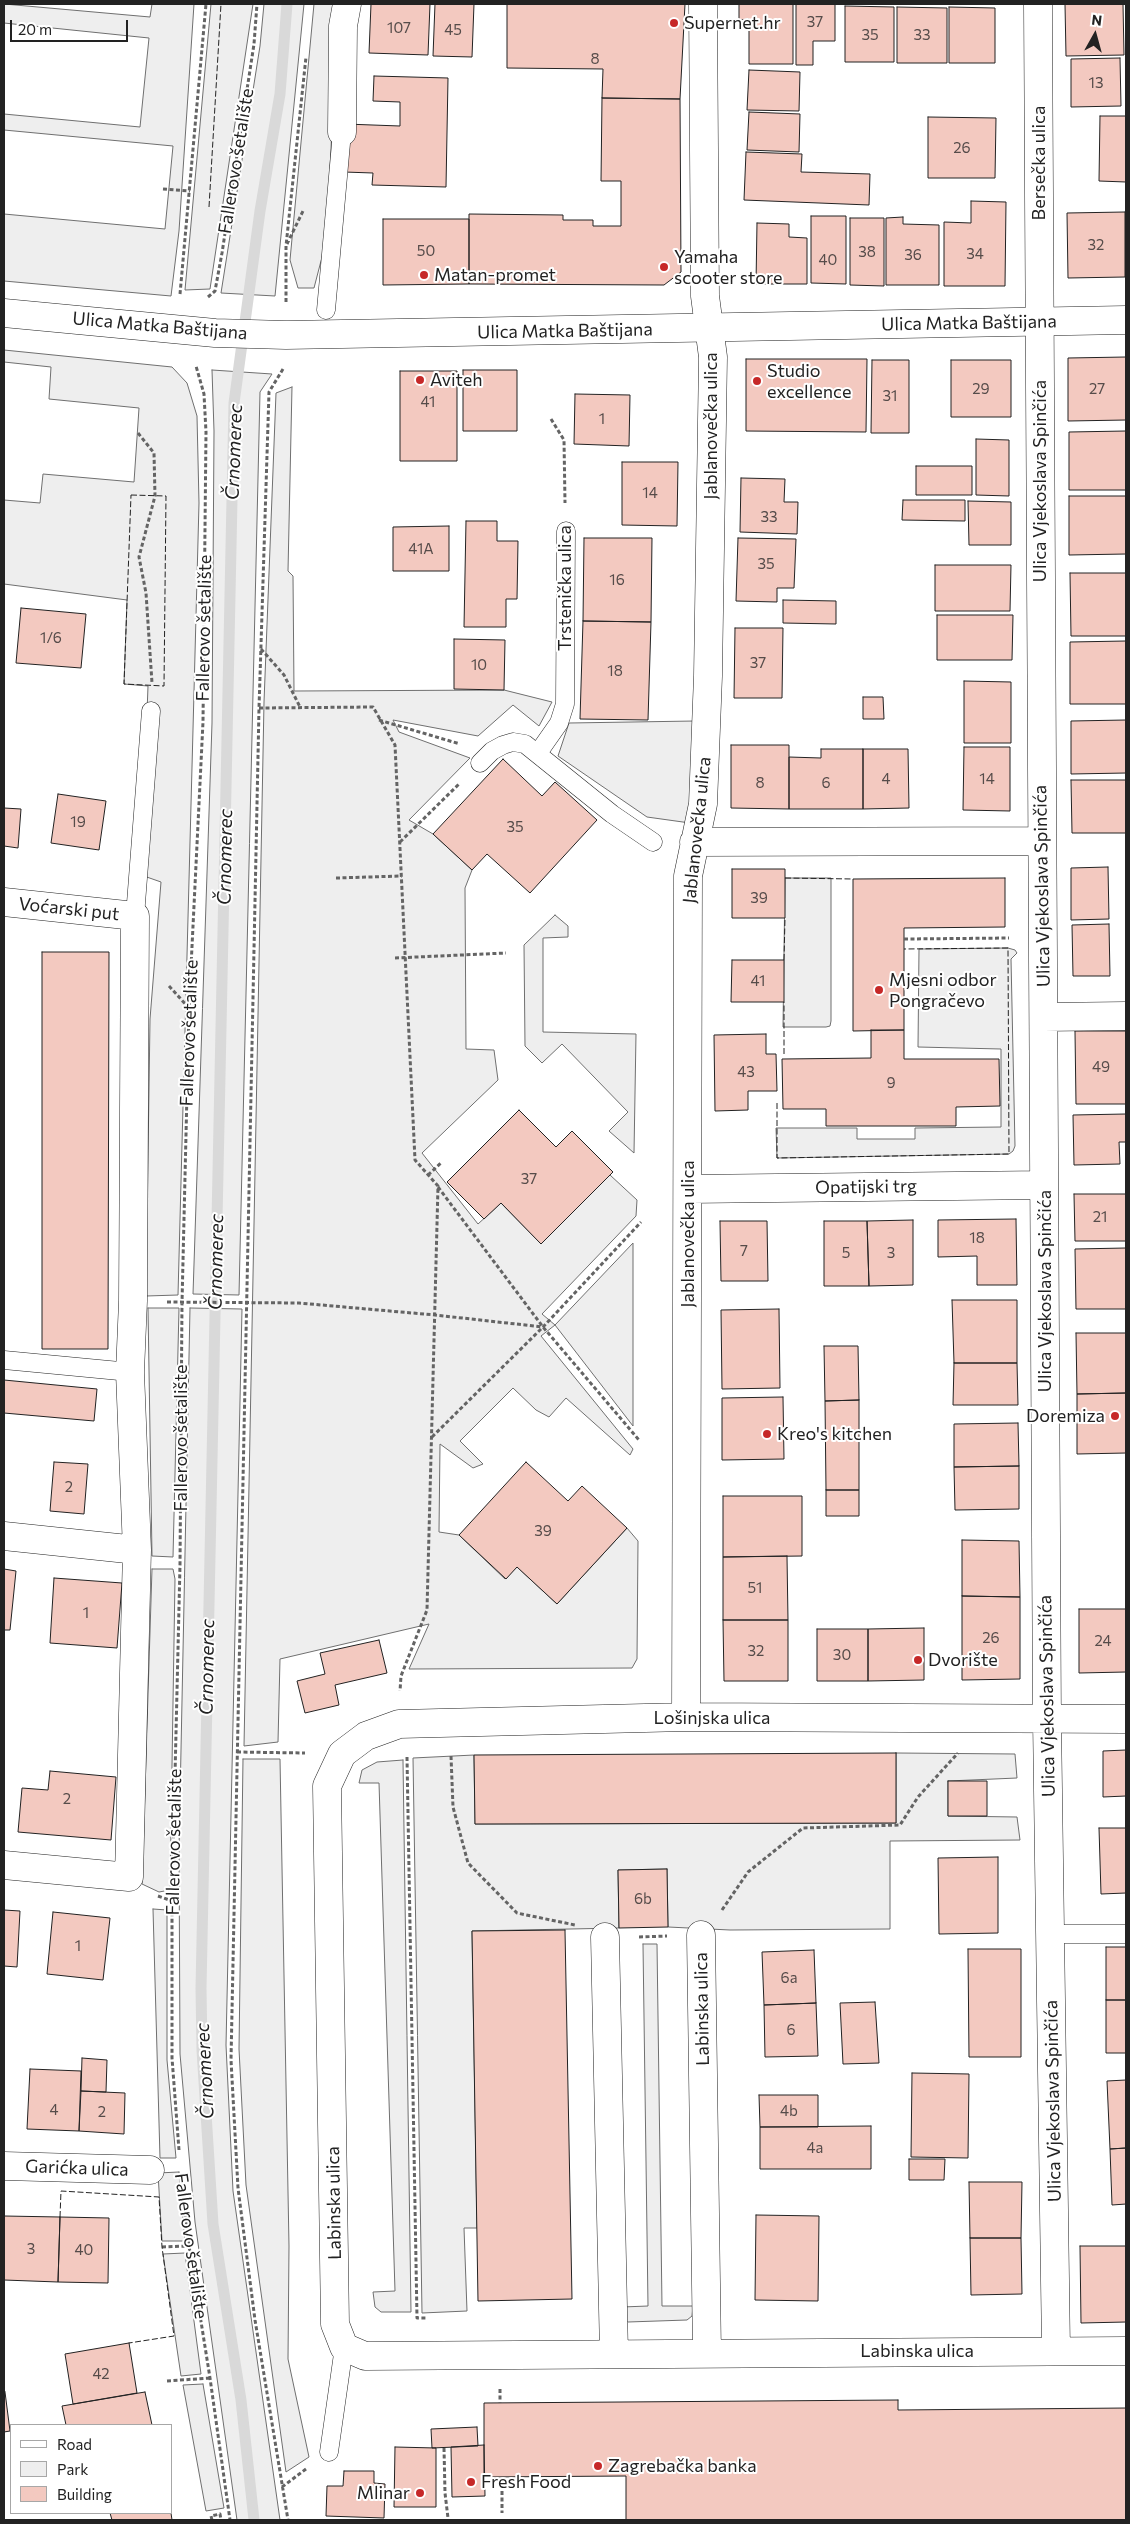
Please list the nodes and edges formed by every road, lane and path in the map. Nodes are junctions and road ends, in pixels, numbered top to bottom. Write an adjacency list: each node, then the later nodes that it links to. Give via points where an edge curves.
1 (206, 4): 9 (path)
2 (257, 4): 11 (path, Fallerovo šetalište, via 254,44 222,253 215,291)
3 (347, 4): 7 (street)
4 (703, 4): 17 (street, Jablanovečka ulica, via 705,287)
5 (1038, 4): 16 (street, Bersečka ulica)
6 (306, 52): 12 (path, via 286,246)
7 (342, 132): 13 (lane)
8 (163, 189): 9 (path)
9 (190, 191): 10 (path)
10 (180, 296)
11 (205, 300)
12 (286, 310)
13 (326, 310)
14 (4, 313): 17 (street, Ulica Matka Baštijana, via 215,333 275,335)
15 (1126, 320): 16 (street, Ulica Matka Baštijana)
16 (1040, 322): 17 (street, Ulica Matka Baštijana); 30 (street, Ulica Vjekoslava Spinčića)
17 (710, 328): 32 (street, Jablanovečka ulica, via 714,357 708,676 703,804)
18 (194, 360): 51 (path, Fallerovo šetalište, via 204,394 206,432 203,722 189,1008)
19 (286, 364): 23 (path, via 269,392)
20 (551, 419): 22 (path, Trstenička ulica, via 564,440)
21 (138, 432): 26 (path, via 154,453 155,496 139,557 146,593)
22 (566, 531): 28 (lane, Trstenička ulica, via 565,704 560,723)
23 (261, 648): 24 (path); 25 (path, via 284,675)
24 (259, 708): 25 (path); 52 (path)
25 (300, 708): 27 (path, via 373,707)
26 (151, 711): 37 (lane)
27 (379, 720): 29 (path, via 454,743); 33 (path, via 395,745)
28 (538, 753): 29 (lane, via 525,744 513,742); 31 (lane, via 612,814)
29 (486, 757): 33 (path)
30 (1041, 841): 32 (street); 44 (street, Ulica Vjekoslava Spinčića)
31 (653, 842)
32 (694, 842): 49 (street, Jablanovečka ulica, via 688,876)
33 (400, 843): 34 (path)
34 (402, 876): 35 (path); 41 (path)
35 (336, 878)
36 (4, 902): 37 (street, Voćarski put)
37 (135, 916): 56 (street)
38 (1018, 938): 39 (path)
39 (904, 939)
40 (506, 954): 41 (path)
41 (406, 957): 42 (path); 46 (path, via 416,1160)
42 (395, 958)
43 (1126, 1016): 44 (street)
44 (1044, 1018): 47 (street, Ulica Vjekoslava Spinčića)
45 (442, 1162): 46 (path)
46 (428, 1175): 48 (path)
47 (1044, 1185): 49 (street, Opatijski trg); 63 (street, Ulica Vjekoslava Spinčića)
48 (438, 1186): 53 (path); 54 (path)
49 (688, 1189): 61 (street, Jablanovečka ulica)
50 (641, 1222): 54 (path)
51 (182, 1303): 52 (path); 75 (path, Fallerovo šetalište, via 172,1901 172,2058)
52 (246, 1303): 53 (path, via 299,1303); 67 (path)
53 (434, 1315): 54 (path); 57 (path)
54 (542, 1327): 57 (path); 58 (path)
55 (4, 1360): 56 (lane)
56 (130, 1372): 60 (street)
57 (431, 1438): 64 (path, via 427,1610 401,1676)
58 (639, 1440)
59 (4, 1536): 60 (street)
60 (137, 1550): 70 (street, via 129,1877)
61 (686, 1717): 63 (street, Lošinjska ulica); 64 (street, Lošinjska ulica)
62 (1126, 1719): 63 (street, Lošinjska ulica)
63 (1047, 1720): 71 (street, Ulica Vjekoslava Spinčića)
64 (400, 1724): 68 (street, Lošinjska ulica, via 366,1736); 81 (path, via 398,1751 407,1751 417,2318)
65 (963, 1747): 73 (path, via 918,1797 900,1825 803,1828 748,1872 717,1918)
66 (450, 1750): 74 (path, via 453,1806 468,1863 516,1913 572,1923)
67 (237, 1752): 68 (path); 99 (path, via 231,2060 238,2188 255,2320)
68 (342, 1754): 69 (street, Lošinjska ulica)
69 (327, 1786): 82 (street, Labinska ulica, via 335,2324)
70 (4, 1865)
71 (1051, 1934): 72 (lane); 83 (street, Ulica Vjekoslava Spinčića)
72 (1126, 1934)
73 (701, 1935): 74 (path); 85 (street, Labinska ulica)
74 (605, 1937): 86 (street)
75 (180, 2155)
76 (4, 2166): 77 (street, Garićka ulica)
77 (150, 2170)
78 (181, 2173): 79 (path, Fallerovo šetalište)
79 (189, 2246): 80 (path); 88 (path, Fallerovo šetalište)
80 (162, 2247)
81 (436, 2318)
82 (344, 2347): 87 (street, Labinska ulica, via 365,2356); 92 (lane)
83 (1056, 2350): 84 (street, Labinska ulica); 85 (street, Labinska ulica)
84 (1126, 2351)
85 (707, 2353): 86 (street, Labinska ulica)
86 (614, 2354): 87 (street, Labinska ulica)
87 (500, 2355): 90 (path)
88 (210, 2378): 89 (path); 98 (path, Fallerovo šetalište)
89 (168, 2382)
90 (500, 2403)
91 (444, 2448): 95 (path)
92 (329, 2452)
93 (502, 2478): 94 (path)
94 (502, 2513)
95 (448, 2518)
96 (212, 2520): 97 (path, via 212,2516 220,2514)
97 (221, 2520)
98 (230, 2520)
99 (288, 2520)

